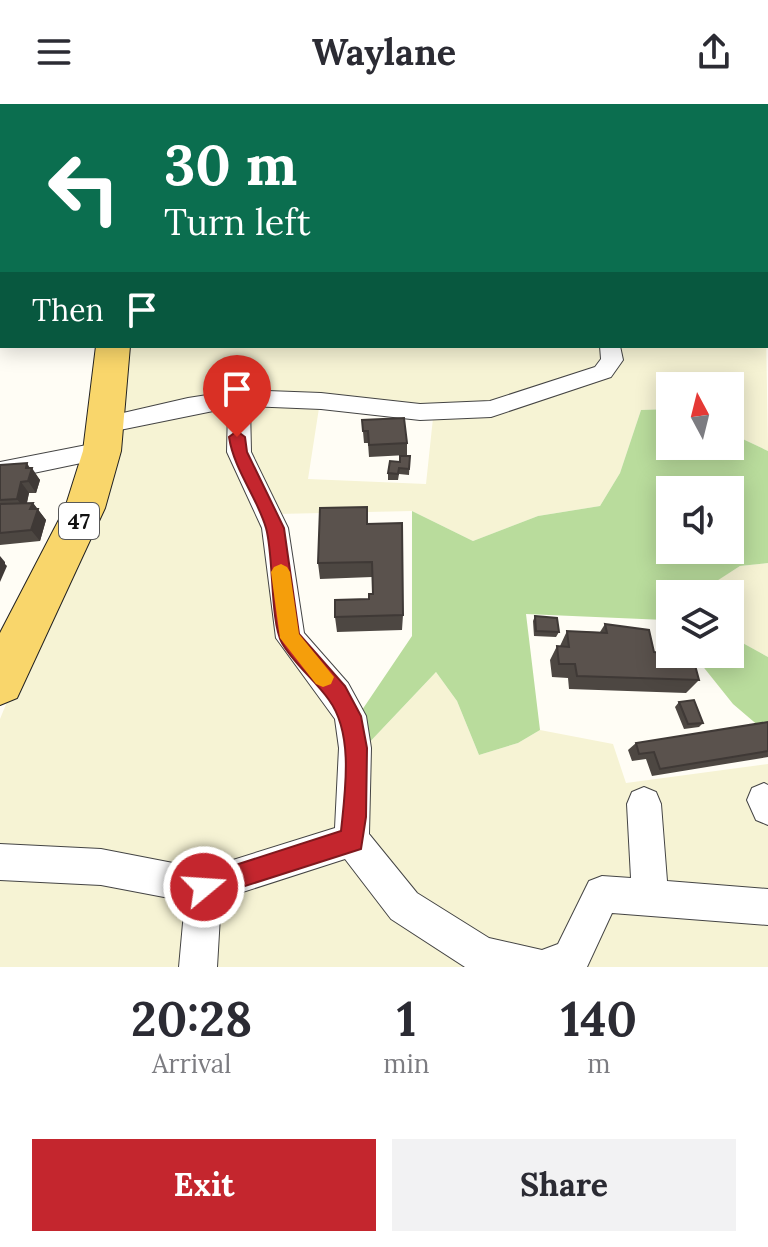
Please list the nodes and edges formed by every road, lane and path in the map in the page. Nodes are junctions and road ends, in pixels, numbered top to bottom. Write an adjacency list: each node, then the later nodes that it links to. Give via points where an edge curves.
1 (113, 348): 4 (main road, 47)
2 (610, 348): 3 (street, via 612,360 603,372 491,409 420,412)
3 (239, 398): 4 (street); 8 (street, via 239,452 275,528 290,638 350,716 355,748)
4 (104, 438): 5 (street); 6 (main road, 47, via 80,520)
5 (0, 471)
6 (0, 682)
7 (644, 804): 11 (street)
8 (352, 840): 10 (street); 14 (street, via 404,906 482,956)
9 (0, 862): 10 (street, via 101,867)
10 (204, 887): 13 (street)
11 (650, 896): 12 (street); 15 (street, via 602,894 571,959)
12 (768, 907)
13 (198, 967)
14 (538, 967)
15 (547, 967)

